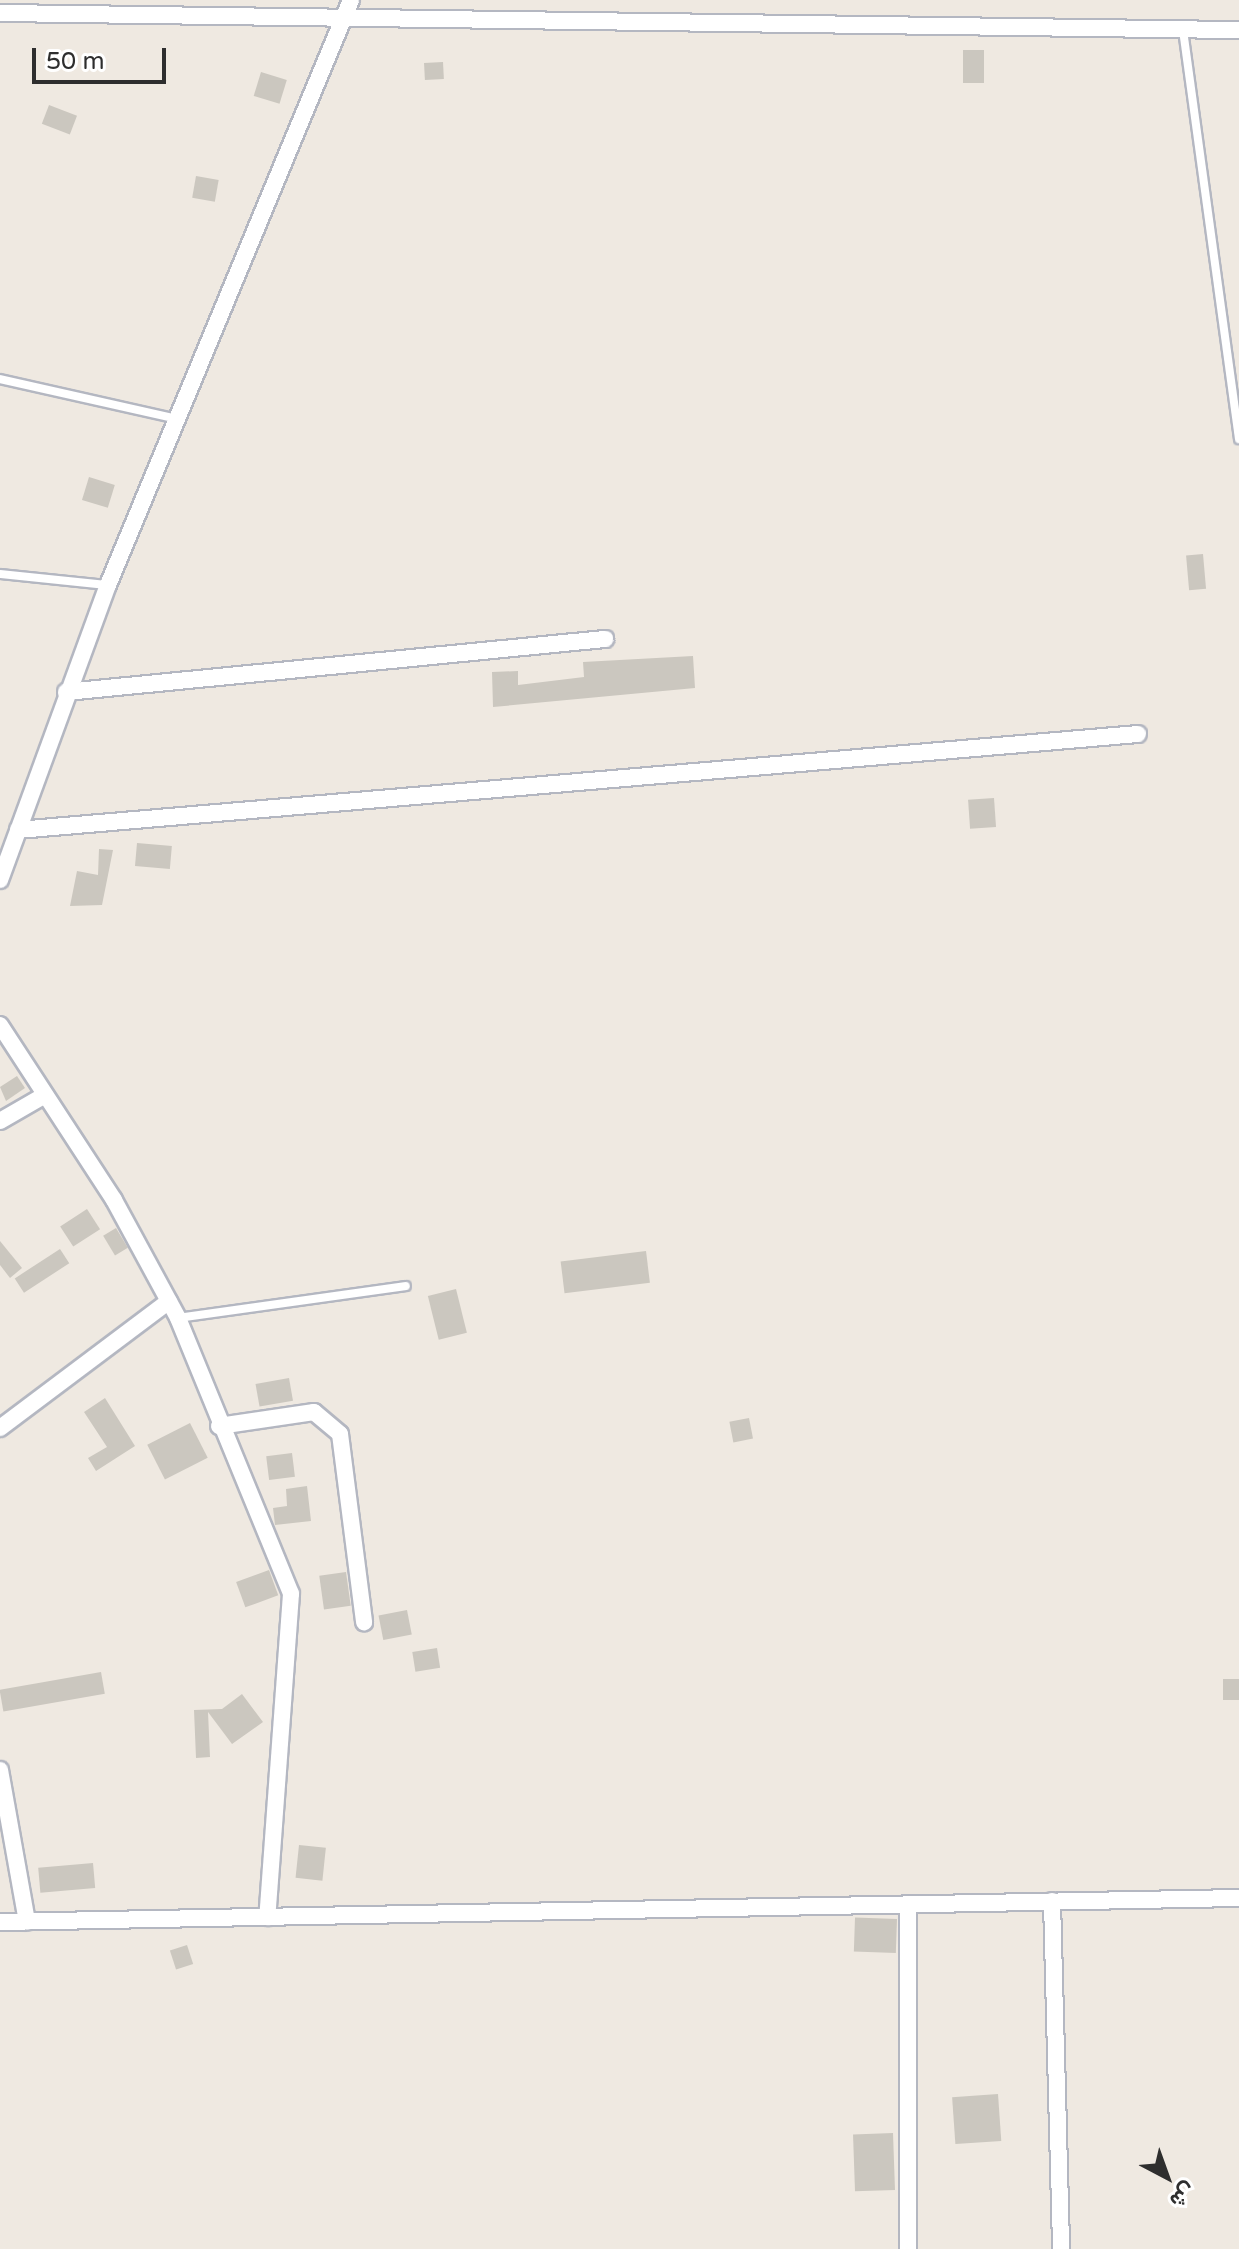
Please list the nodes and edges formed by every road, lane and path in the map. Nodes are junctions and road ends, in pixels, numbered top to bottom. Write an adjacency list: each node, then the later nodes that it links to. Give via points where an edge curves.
1 (351, 0): 3 (street)
2 (0, 13): 3 (street)
3 (339, 20): 4 (street); 7 (street)
4 (1183, 30): 5 (street); 8 (lane)
5 (1239, 30)
6 (0, 379): 7 (lane)
7 (179, 419): 10 (street)
8 (1239, 439)
9 (0, 574): 10 (lane)
10 (108, 585): 12 (street)
11 (605, 639): 12 (street)
12 (66, 692): 14 (street)
13 (1138, 734): 14 (street)
14 (18, 830): 15 (street)
15 (0, 880)
16 (0, 1025): 17 (street)
17 (45, 1095): 18 (street); 20 (street, via 114,1200)
18 (0, 1121)
19 (406, 1286): 21 (lane)
20 (169, 1301): 21 (street); 23 (street)
21 (178, 1318): 22 (street)
22 (219, 1426): 24 (street, via 314,1412 340,1434); 29 (street, via 291,1594)
23 (0, 1428)
24 (364, 1622)
25 (0, 1770): 31 (street)
26 (1239, 1898): 27 (street)
27 (1052, 1901): 28 (street); 33 (street)
28 (908, 1904): 29 (street); 32 (street)
29 (267, 1917): 31 (street)
30 (0, 1922): 31 (street)
31 (27, 1922)
32 (908, 2249)
33 (1061, 2249)

